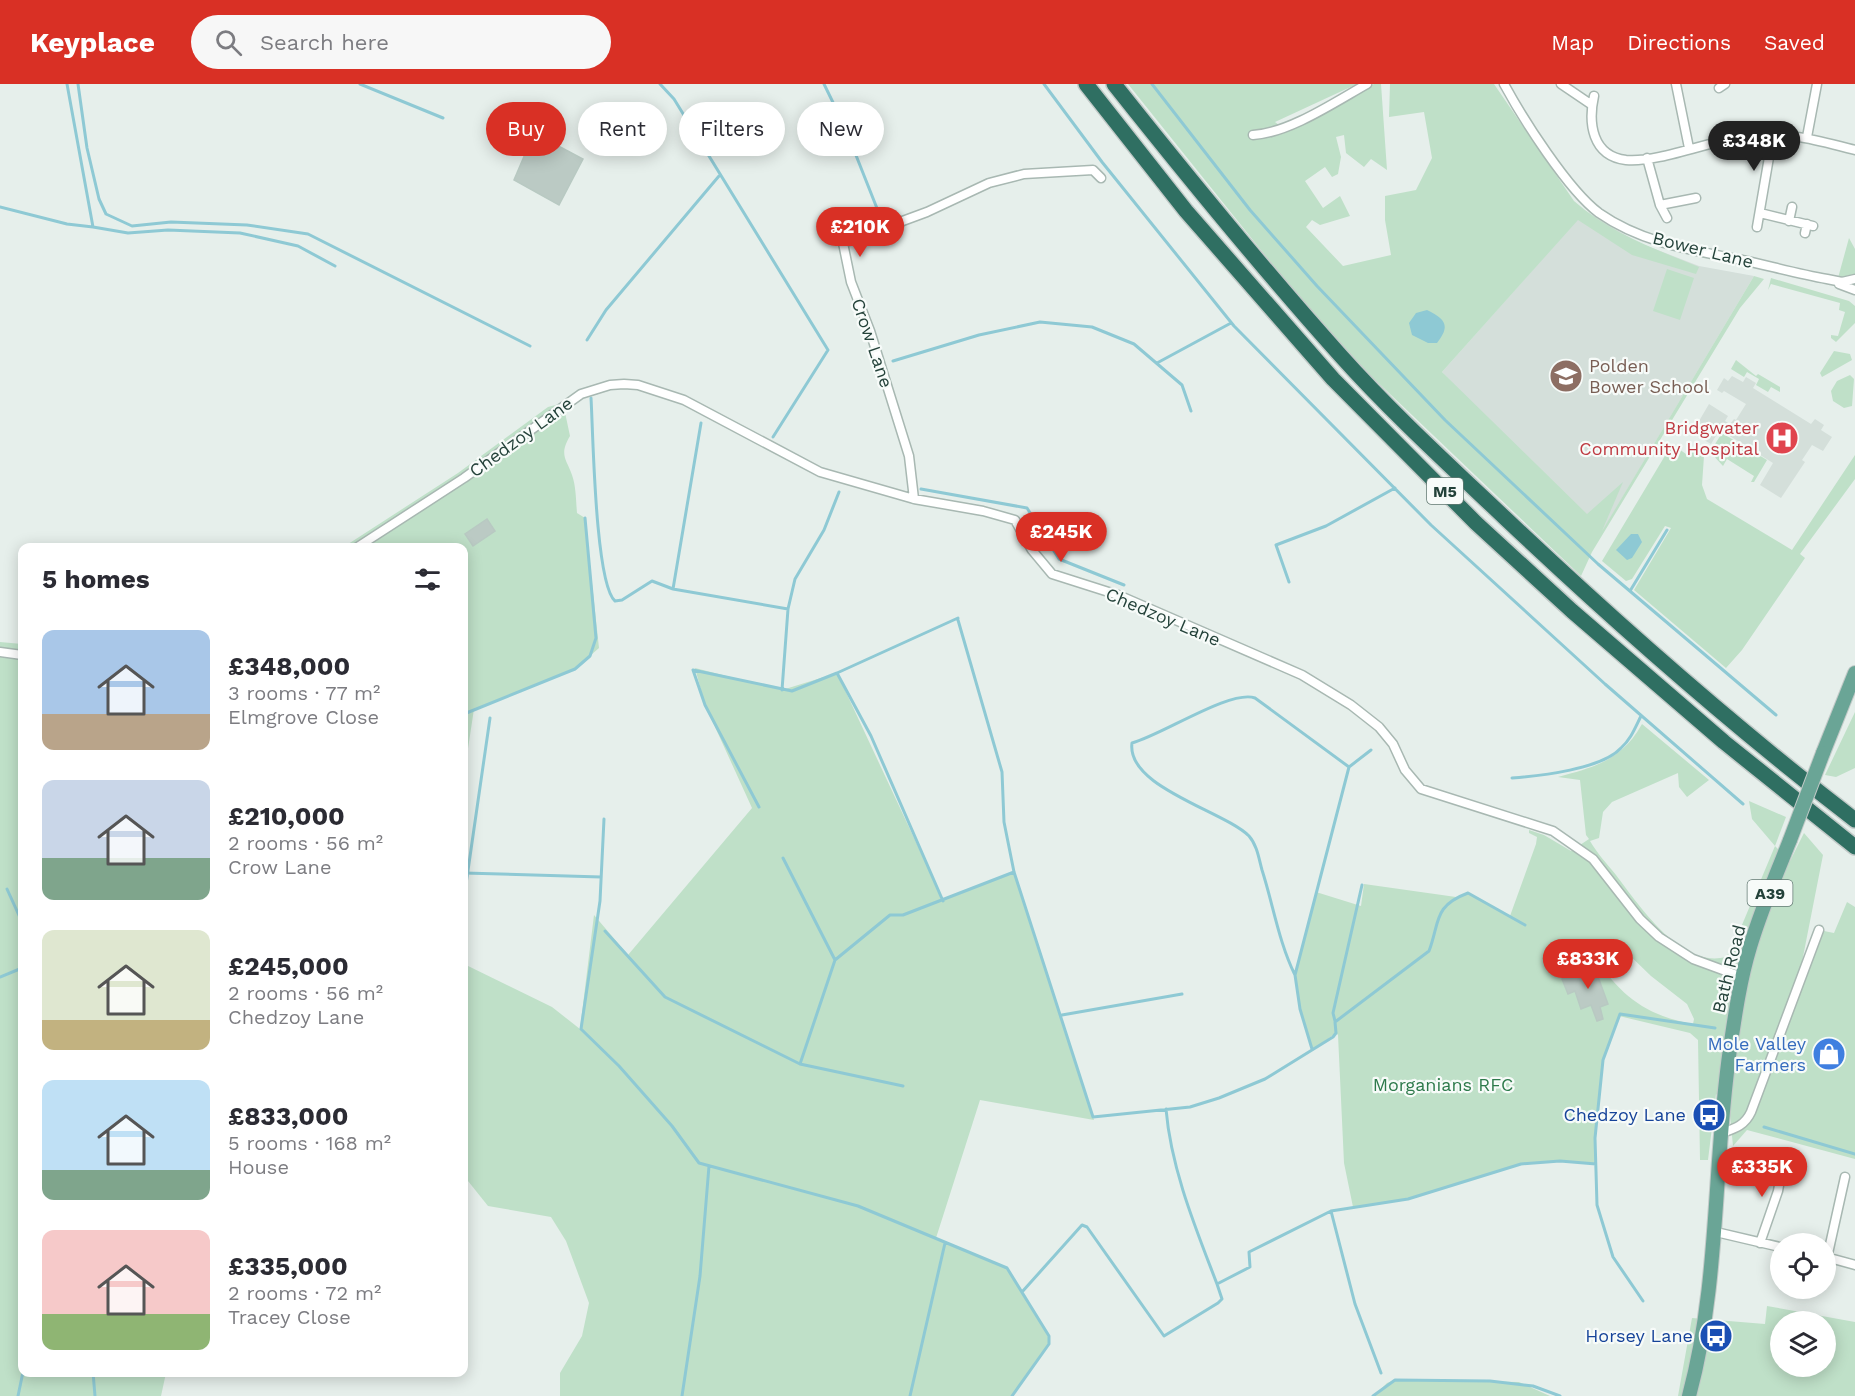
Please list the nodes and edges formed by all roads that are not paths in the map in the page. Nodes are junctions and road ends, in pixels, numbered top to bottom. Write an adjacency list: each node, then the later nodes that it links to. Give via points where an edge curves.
1 (1086, 84): 32 (highway, M5, via 1186,211 1333,379 1476,523 1715,734)
2 (1114, 84): 31 (highway, M5, via 1201,194 1341,356 1466,481 1589,597 1736,725)
3 (1367, 84): 9 (street, via 1296,122 1264,135)
4 (1504, 84): 23 (street, Bower Lane, via 1521,115 1567,178 1592,207 1614,222 1680,248)
5 (1561, 84): 13 (street, via 1593,100 1589,117 1593,136 1606,151 1624,160)
6 (1676, 84): 11 (street)
7 (1816, 84): 10 (street)
8 (1773, 134): 10 (street); 11 (street); 18 (street)
9 (1253, 135)
10 (1808, 137): 12 (street)
11 (1689, 148): 13 (street)
12 (1855, 150)
13 (1647, 158): 16 (street)
14 (1101, 178): 26 (street, Crow Lane, via 1093,170 1024,174 989,183 927,212 843,243 850,282 870,331 909,456)
15 (1696, 198): 16 (street)
16 (1660, 205): 19 (street)
17 (1792, 207): 20 (street)
18 (1760, 213): 20 (street); 21 (street)
19 (1667, 218)
20 (1789, 221): 22 (street)
21 (1757, 227)
22 (1809, 228)
23 (1827, 279): 24 (street, Bower Lane); 25 (street, Bower Lane)
24 (1855, 279)
25 (1855, 290)
26 (914, 499): 27 (street, Chedzoy Lane, via 820,472 684,400 638,385 610,385 573,399 464,478); 34 (street, Chedzoy Lane, via 983,510 1015,520 1052,574 1118,596 1302,675 1379,727 1421,789 1553,831 1593,859 1659,937 1693,959)
27 (364, 543)
28 (0, 652): 29 (street)
29 (18, 655)
30 (1855, 674): 34 (main road, Bath Road / A39, bridge, via 1750,946)
31 (1855, 820)
32 (1855, 847)
33 (1819, 930): 35 (street, via 1747,1121)
34 (1742, 977): 35 (main road, Bath Road / A39)
35 (1722, 1133): 38 (main road, Bath Road / A39)
36 (1784, 1157): 40 (street, via 1778,1191 1766,1210)
37 (1845, 1177): 39 (street)
38 (1716, 1232): 40 (street); 44 (main road, Bath Road / A39, via 1704,1324)
39 (1832, 1233)
40 (1760, 1243): 41 (street)
41 (1770, 1245)
42 (1836, 1260): 43 (street)
43 (1855, 1265)
44 (1689, 1396)

